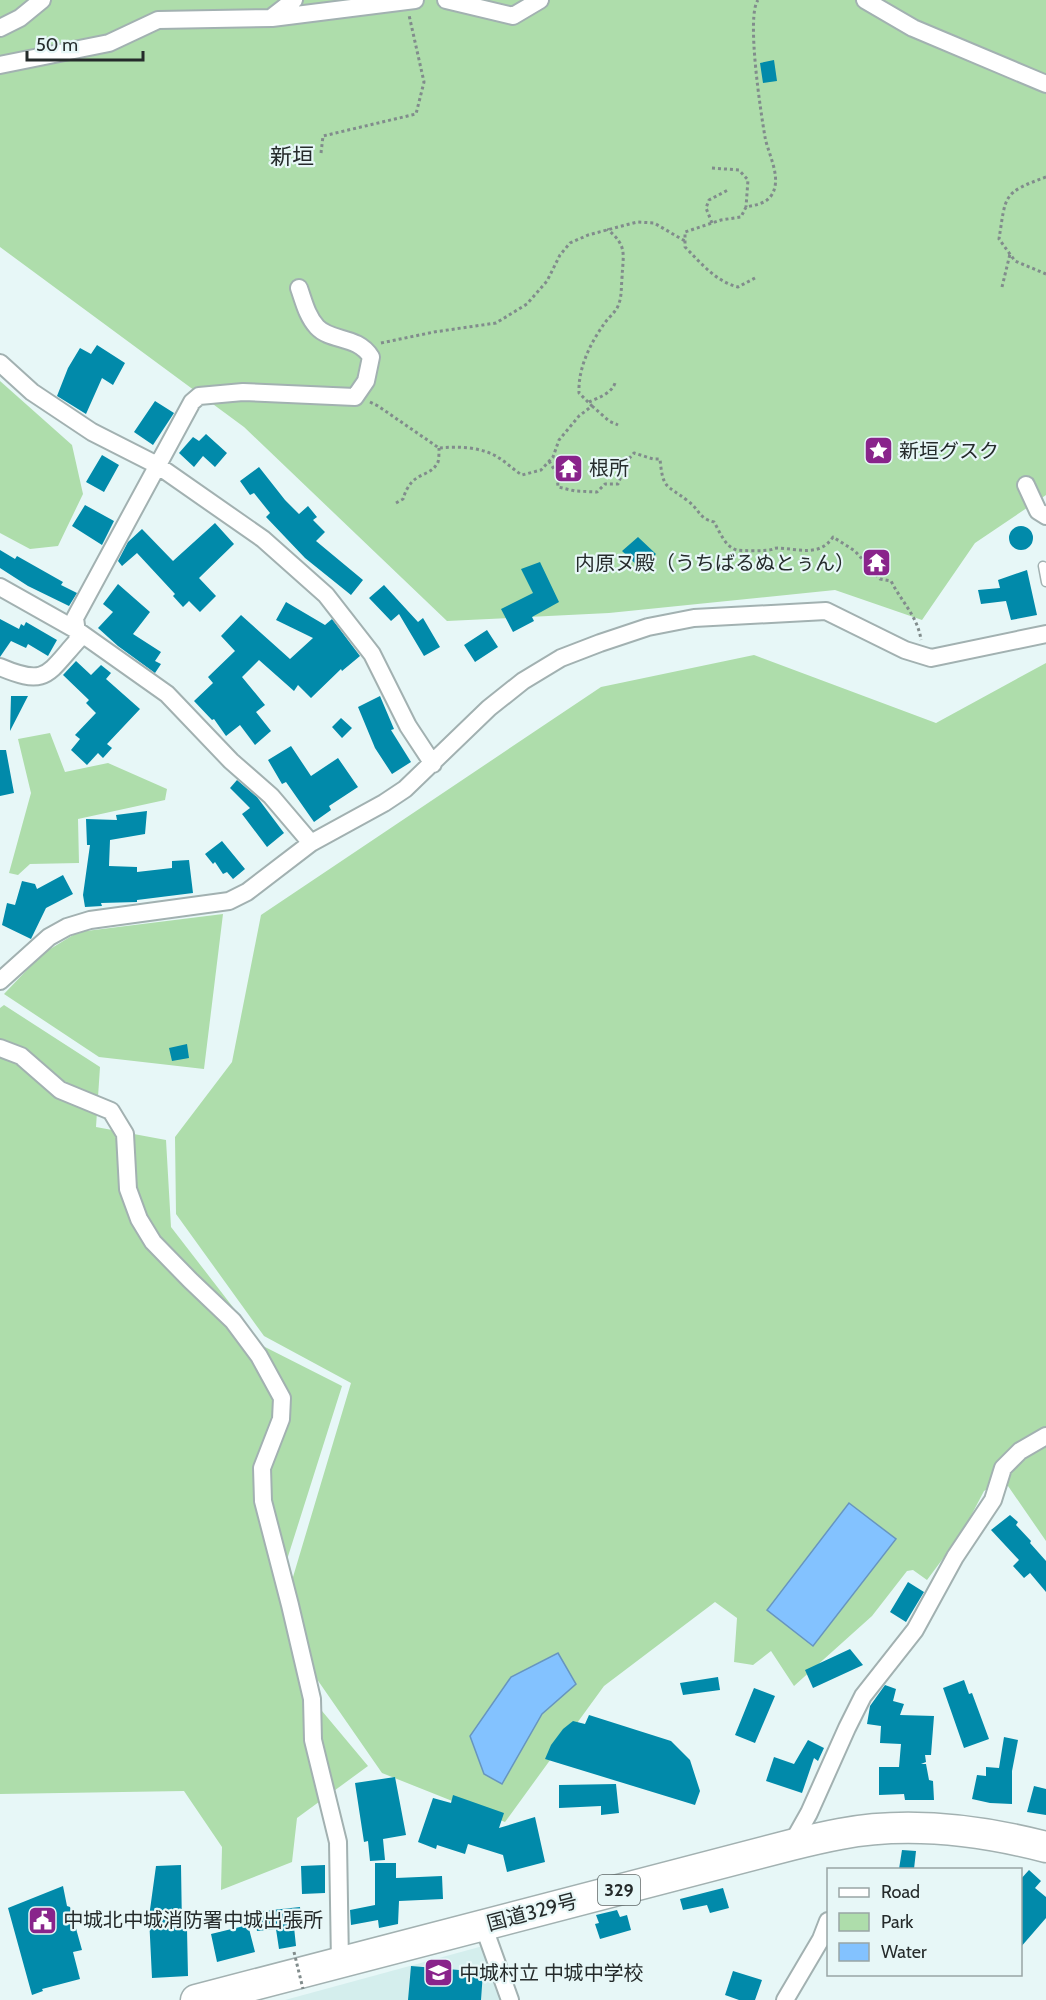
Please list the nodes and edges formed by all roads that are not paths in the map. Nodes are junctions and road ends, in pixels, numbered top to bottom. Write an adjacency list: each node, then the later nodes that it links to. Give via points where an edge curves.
1 (42, 0): 8 (street)
2 (294, 0): 7 (street)
3 (446, 0): 4 (street, via 513,16)
4 (540, 0)
5 (865, 0): 10 (street, via 913,28)
6 (411, 1): 7 (street)
7 (272, 18): 9 (street, via 158,20 109,43)
8 (0, 28)
9 (0, 65)
10 (1046, 84)
11 (299, 288): 13 (street, via 307,313 319,329 356,343 371,357 364,384 355,397 243,392 199,396)
12 (0, 363): 13 (street, via 32,392 92,432)
13 (157, 465): 19 (street, via 75,618); 22 (street, via 263,539 326,595 372,654)
14 (1026, 485): 15 (street, via 1038,511)
15 (1046, 516)
16 (1043, 566): 17 (lane)
17 (1046, 582)
18 (0, 587): 19 (street)
19 (78, 631): 21 (street, via 78,640 48,672 34,678); 23 (street, via 167,694 231,761 272,796)
20 (1046, 634): 22 (street, via 931,658 905,650 825,611 694,618 648,627 561,658 523,681)
21 (0, 667)
22 (432, 764): 23 (street, via 384,804)
23 (311, 843): 24 (street, via 247,892 229,901 90,920 67,927 49,937)
24 (0, 981)
25 (0, 1048): 31 (street, via 21,1056 60,1090 111,1111 126,1134 128,1190 153,1242 233,1322 259,1356 282,1398 281,1419 262,1468 263,1501 312,1700 313,1740 338,1842)
26 (1046, 1436): 27 (street, via 1020,1451 1003,1468 993,1500 955,1557 915,1630 863,1696)
27 (791, 1845): 28 (highway, 国道329号 / 329, via 842,1833 943,1828); 30 (highway, 国道329号 / 329)
28 (1046, 1847)
29 (827, 1924): 34 (street)
30 (483, 1925): 31 (highway, 国道329号 / 329); 33 (street)
31 (340, 1963): 32 (highway, 国道329号 / 329)
32 (196, 2000)
33 (510, 2000)
34 (785, 2000)

